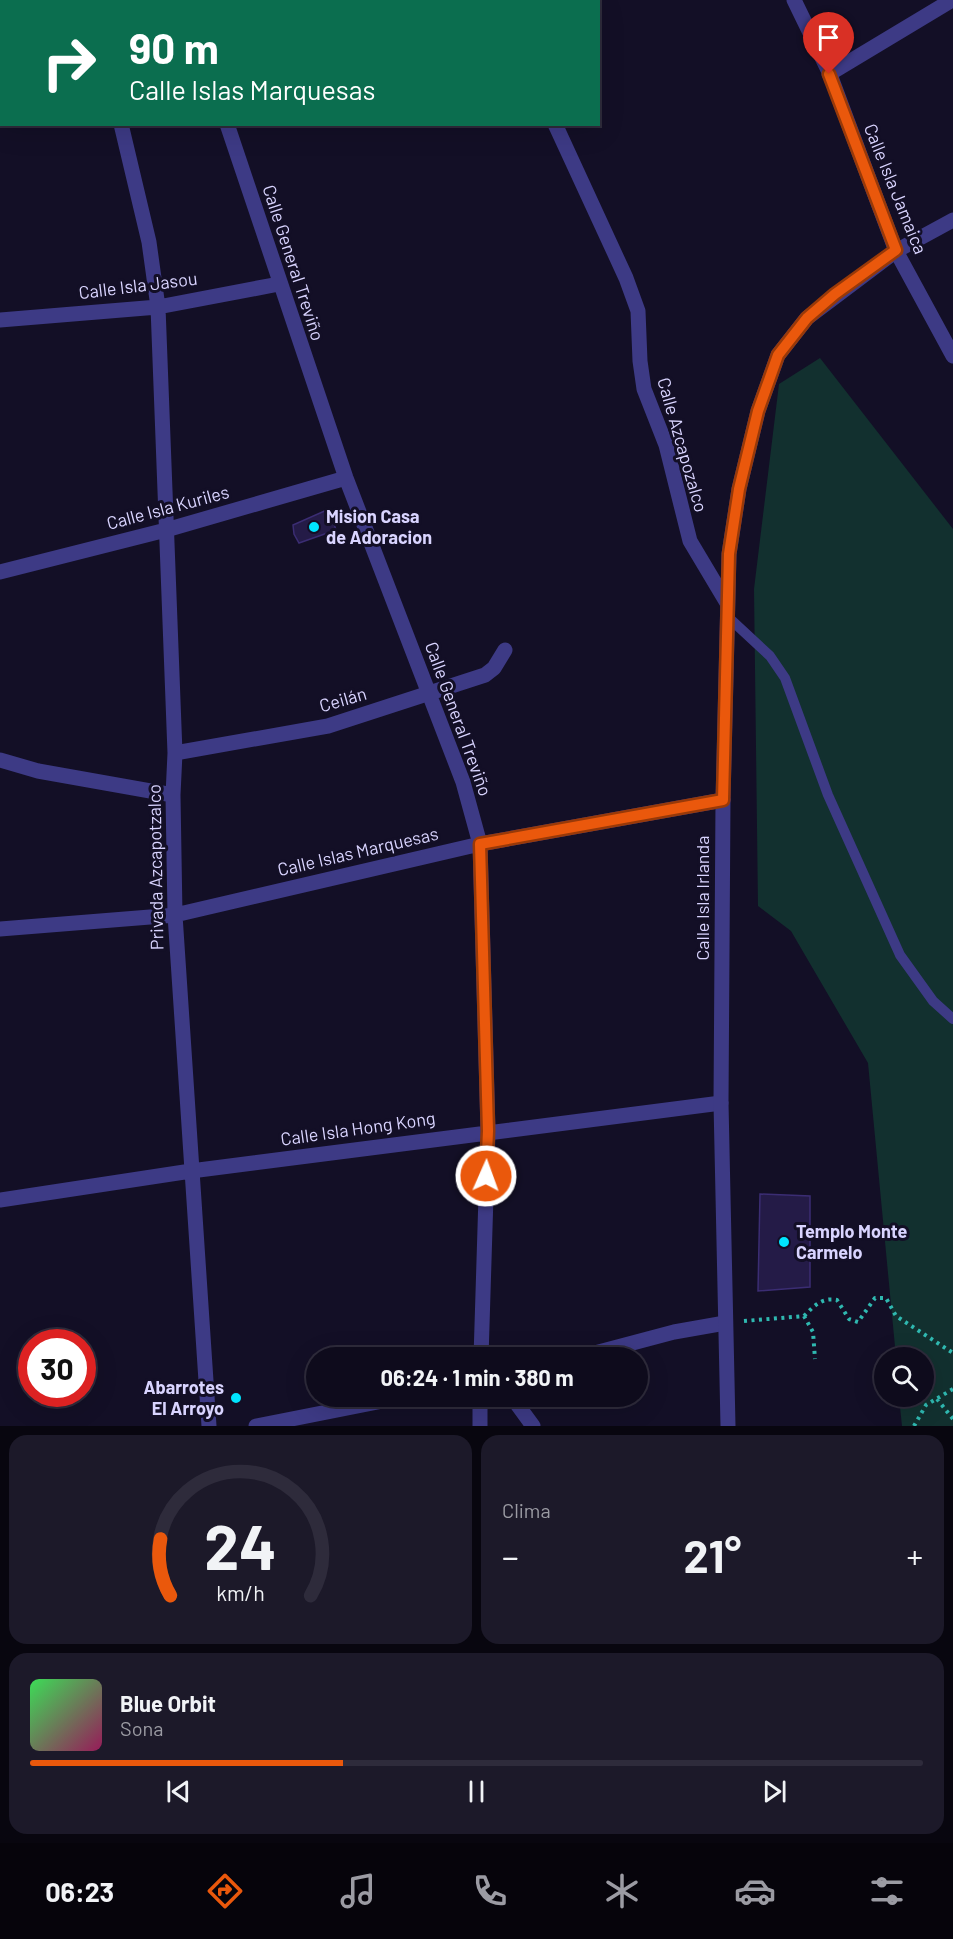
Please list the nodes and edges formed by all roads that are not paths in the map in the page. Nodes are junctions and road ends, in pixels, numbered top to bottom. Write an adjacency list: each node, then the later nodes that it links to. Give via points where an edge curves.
1 (794, 0): 3 (street, Calle Isla Jamaica)
2 (952, 0): 3 (street)
3 (829, 74): 8 (street, Calle Isla Jamaica)
4 (121, 126): 10 (street, Privada Azcapotzalco, via 150,242)
5 (228, 126): 9 (street, Calle General Treviño)
6 (556, 126): 16 (street, Calle Azcapozalco, via 638,311 644,389 666,445 690,541)
7 (953, 220): 8 (street)
8 (896, 250): 12 (street, Calle Isla Jamaica); 16 (street, Calle Isla Irlanda, via 807,318 778,355 758,411 739,489 729,554)
9 (279, 284): 10 (street, Calle Isla Jasou); 13 (street, Calle General Treviño)
10 (158, 307): 11 (street, Calle Isla Jasou); 14 (street, Privada Azcapotzalco)
11 (0, 320)
12 (953, 356)
13 (345, 477): 14 (street, Calle Isla Kuriles); 18 (street, Calle General Treviño)
14 (165, 530): 15 (street, Calle Isla Kuriles); 19 (street, Privada Azcapotzalco)
15 (0, 572)
16 (727, 610): 22 (street, Calle Isla Irlanda); 26 (lane, via 785,678 828,795 900,956 933,1001)
17 (505, 650): 18 (street, Ceilán, via 485,675)
18 (430, 694): 19 (street, Ceilán, via 328,726); 23 (street, Calle General Treviño, via 463,782)
19 (175, 753): 21 (street, Privada Azcapotzalco)
20 (0, 760): 21 (street, via 38,771)
21 (172, 795): 24 (street, Privada Azcapotzalco)
22 (723, 800): 23 (street, Calle Islas Marquesas); 27 (street, Calle Isla Irlanda)
23 (480, 844): 24 (street, Calle Islas Marquesas); 28 (street, Calle General Treviño)
24 (175, 915): 25 (street, Calle Islas Marquesas); 29 (street, Privada Azcapotzalco)
25 (0, 929)
26 (953, 1019)
27 (721, 1103): 28 (street, Calle Isla Hong Kong); 31 (street, Calle Isla Irlanda)
28 (488, 1131): 29 (street, Calle Isla Hong Kong); 32 (street, Calle General Treviño)
29 (191, 1171): 30 (street, Calle Isla Hong Kong); 37 (street, Privada Azcapotzalco)
30 (0, 1200)
31 (725, 1323): 33 (street); 41 (street, Calle Isla Irlanda)
32 (481, 1347)
33 (617, 1347)
34 (352, 1407): 38 (street)
35 (480, 1407): 39 (street)
36 (519, 1407): 40 (street)
37 (209, 1426)
38 (256, 1426)
39 (480, 1426)
40 (533, 1426)
41 (728, 1426)

